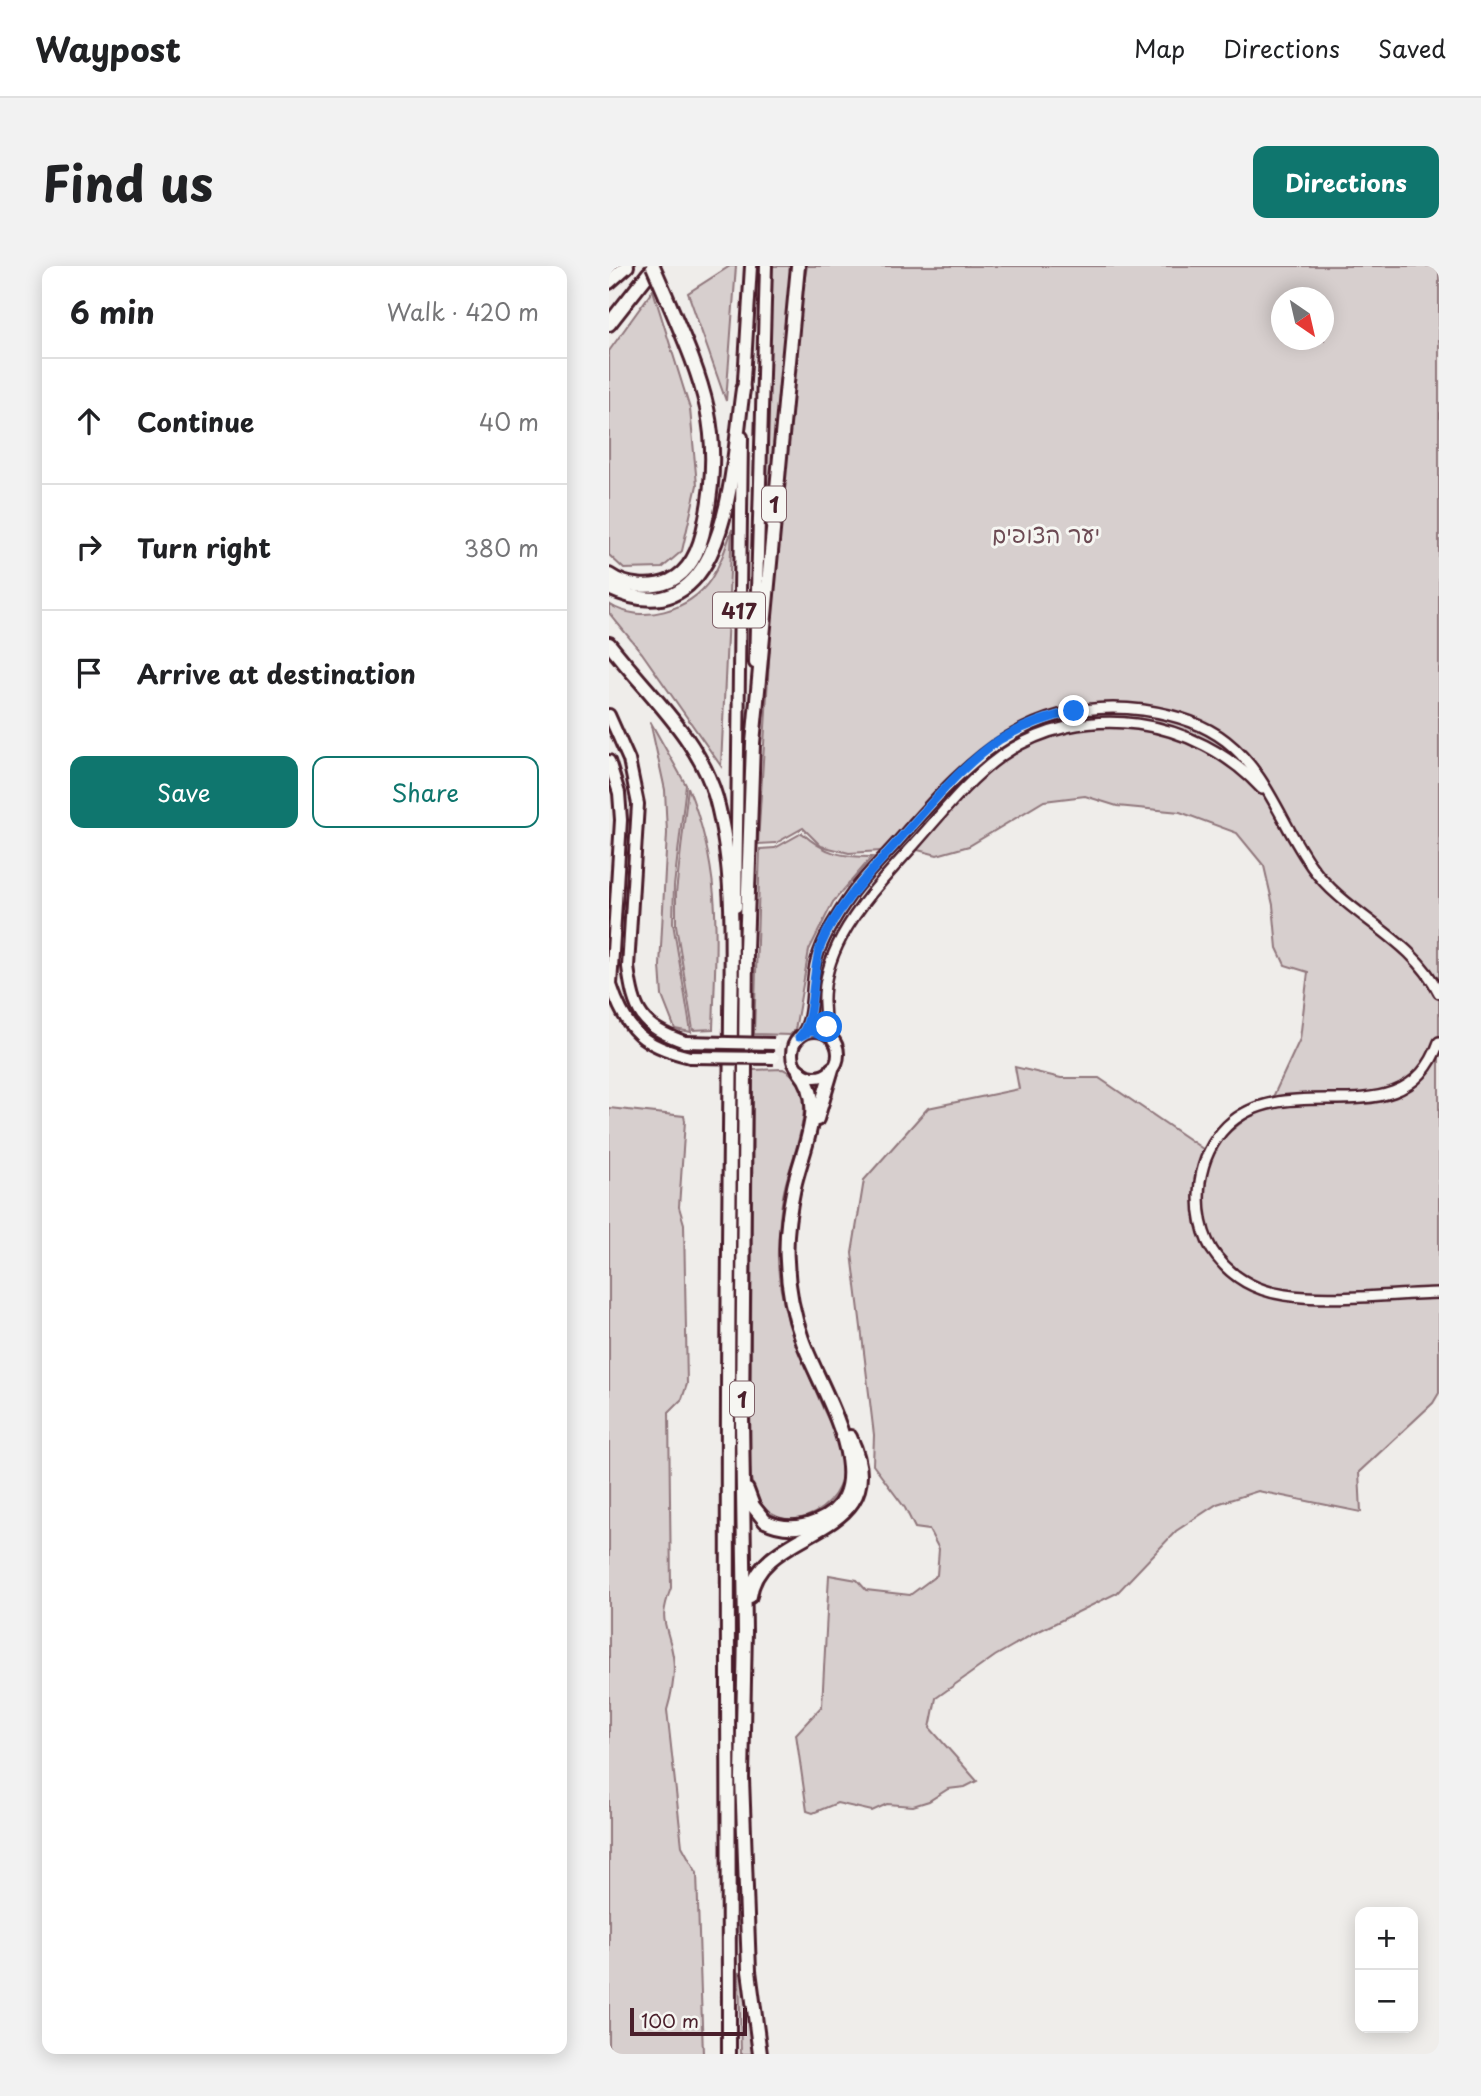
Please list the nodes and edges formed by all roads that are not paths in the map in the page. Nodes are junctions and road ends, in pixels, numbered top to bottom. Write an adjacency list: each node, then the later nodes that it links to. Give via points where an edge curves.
1 (627, 266): 6 (highway)
2 (751, 266): 9 (main road, 417)
3 (766, 266): 14 (main road, 417)
4 (798, 266): 14 (highway, 1)
5 (653, 268): 7 (highway); 8 (highway); 10 (highway, bridge, via 702,382 710,414 714,451 709,507 697,551 679,576 643,586)
6 (609, 282)
7 (609, 309)
8 (609, 324)
9 (743, 389): 11 (highway, via 721,525 707,565 689,586 664,596 639,598); 17 (main road, 417)
10 (609, 575)
11 (609, 588)
12 (609, 644): 17 (highway, 1, via 681,732 715,793 724,834)
13 (609, 715): 20 (main road, bridge, via 629,760 638,804 628,967 640,1013 654,1030 685,1042 774,1044)
14 (753, 743): 27 (highway, 1, via 746,950)
15 (609, 761): 22 (main road, bridge, via 621,820 611,985 629,1027 654,1046 690,1057 774,1058)
16 (1280, 813): 18 (street, via 1325,883 1412,955); 19 (street, via 1252,778 1216,749 1153,726 1076,725 1023,743 998,758 958,795 866,898 846,927 825,984 824,1018); 20 (street, via 1262,780 1237,751 1207,729 1173,716 1133,709 1074,711 1017,730 989,747 948,785 855,889 821,946 811,982 806,1030)
17 (734, 954): 29 (highway, 1, via 727,1438)
18 (1439, 993)
19 (830, 1037): 20 (main road, via 811,1031); 23 (main road, via 837,1056)
20 (797, 1039): 22 (main road, via 792,1052)
21 (1439, 1042): 25 (street, via 1422,1073 1385,1096 1274,1101 1240,1115 1221,1132 1207,1154 1199,1203 1211,1249 1229,1270 1255,1287 1298,1297)
22 (796, 1067): 23 (main road, via 820,1076); 24 (highway, via 807,1080 813,1099 810,1132)
23 (832, 1069): 24 (highway)
24 (801, 1158): 26 (highway, via 789,1213 787,1260 796,1320)
25 (1439, 1293)
26 (821, 1384): 27 (highway, via 851,1466 842,1502 820,1521 786,1527 759,1515 746,1486); 28 (highway, via 857,1452 857,1490 844,1513 773,1557 755,1575)
27 (742, 1420): 28 (highway, 1)
28 (745, 1631): 30 (highway, 1, via 743,1850 749,1971)
29 (729, 2054)
30 (760, 2054)

